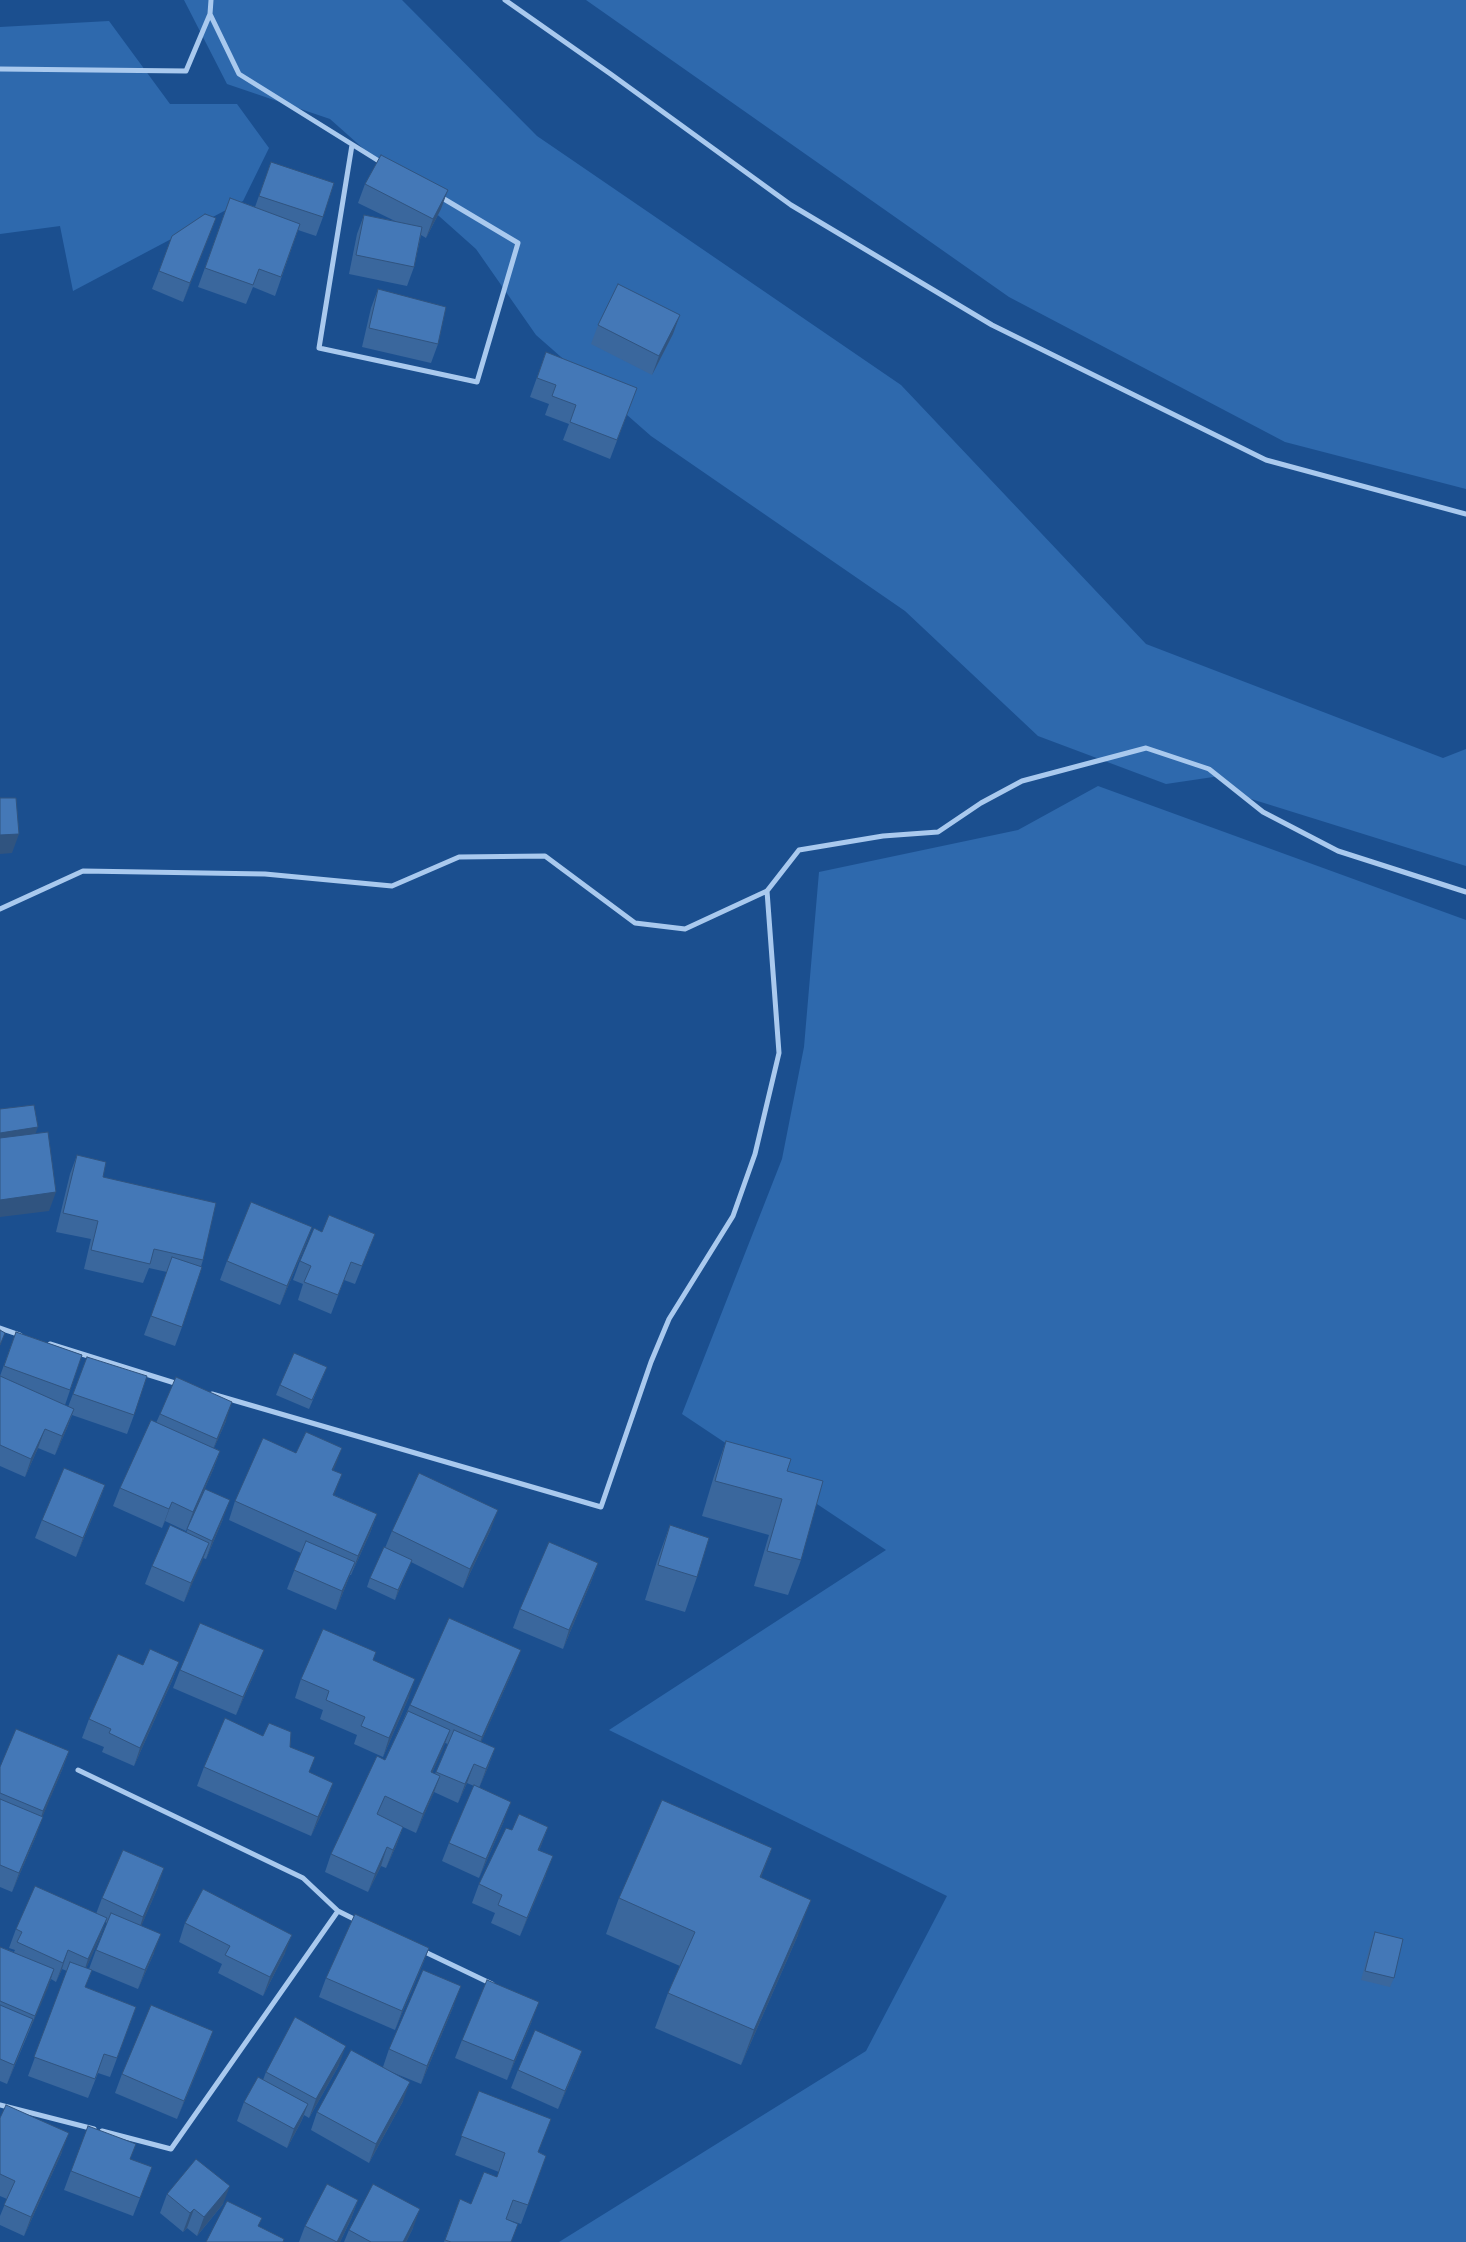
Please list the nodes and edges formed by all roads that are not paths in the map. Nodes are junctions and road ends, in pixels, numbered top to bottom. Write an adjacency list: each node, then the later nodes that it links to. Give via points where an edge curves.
1 (211, 0): 3 (street)
2 (505, 0): 8 (street, via 791,205 992,325 1266,460)
3 (210, 14): 4 (street, via 186,71); 5 (street, via 239,74)
4 (0, 70)
5 (352, 145): 6 (street); 7 (street, via 319,348 477,382 518,243)
6 (386, 165)
7 (436, 194)
8 (1466, 514)
9 (767, 891): 10 (street, via 799,850 884,836 938,832 981,803 1022,782 1146,748 1209,769 1263,812 1338,851); 11 (street, via 684,929 634,923 545,856 459,857 392,886 265,874 83,870); 16 (street, via 779,1053 755,1154 733,1216 669,1320 601,1506)
10 (1466, 892)
11 (0, 909)
12 (0, 1328): 13 (street)
13 (28, 1337)
14 (47, 1343): 15 (street)
15 (188, 1387)
16 (207, 1392)
17 (78, 1770): 18 (street, via 304,1878)
18 (338, 1911): 19 (street); 22 (street, via 171,2149)
19 (366, 1924)
20 (420, 1950): 21 (street)
21 (500, 1987)
22 (0, 2105)

